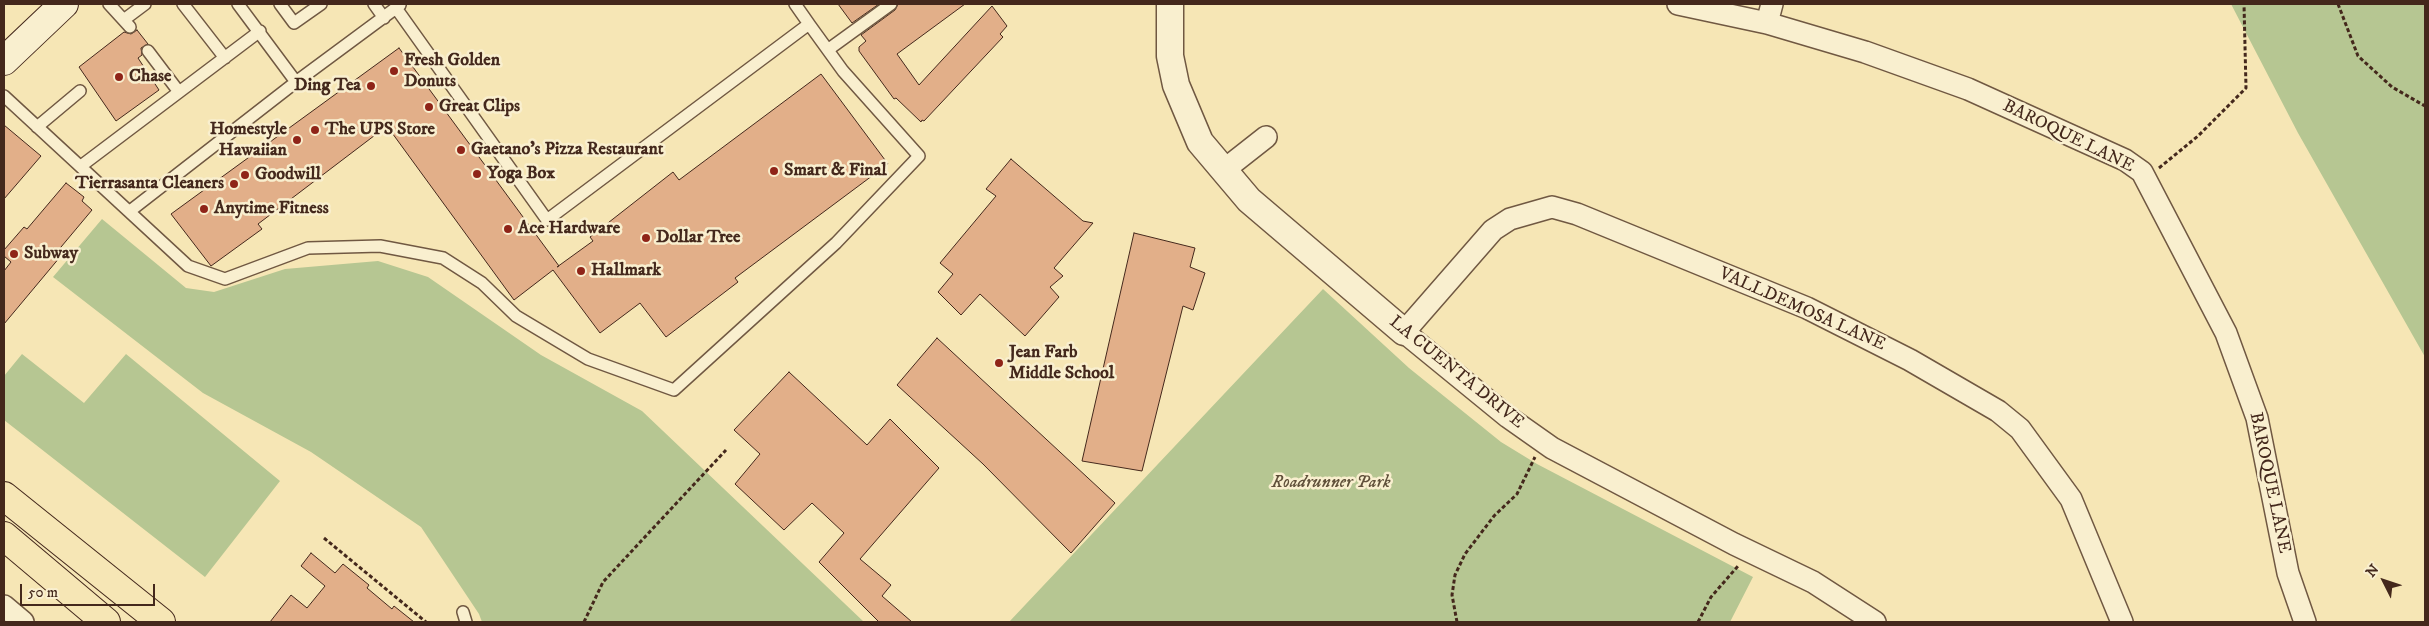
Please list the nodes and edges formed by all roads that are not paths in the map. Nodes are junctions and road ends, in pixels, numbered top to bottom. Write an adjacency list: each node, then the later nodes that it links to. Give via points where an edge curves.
1 (64, 4): 21 (main road)
2 (109, 4): 3 (lane, via 128,23)
3 (145, 4)
4 (183, 4): 20 (lane)
5 (238, 4): 17 (lane)
6 (280, 4): 7 (lane, via 294,23)
7 (321, 4)
8 (374, 4): 15 (lane)
9 (795, 4): 16 (lane)
10 (891, 4): 18 (lane)
11 (1170, 4): 29 (street, LA CUENTA DRIVE, via 1170,56 1176,85 1200,142)
12 (1678, 4): 14 (street, BAROQUE LANE)
13 (399, 6): 15 (lane); 16 (lane, via 547,220)
14 (1770, 13): 40 (street, BAROQUE LANE, via 1968,89 2125,160 2142,172 2226,333 2257,418 2288,573)
15 (384, 18): 22 (lane)
16 (809, 24): 18 (lane)
17 (260, 31): 20 (lane); 22 (lane)
18 (829, 49): 30 (lane, via 843,71 920,156 836,243 674,390 588,359 516,316 482,283 442,258 380,246 308,248 225,279 188,266)
19 (148, 50): 24 (lane)
20 (225, 58): 24 (lane)
21 (4, 61)
22 (296, 82): 30 (lane)
23 (80, 91): 26 (lane)
24 (179, 92): 28 (lane)
25 (4, 96): 26 (lane)
26 (37, 127): 28 (lane)
27 (1266, 137): 29 (street)
28 (81, 166): 30 (lane)
29 (1224, 170): 31 (street, LA CUENTA DRIVE, via 1249,200)
30 (130, 211)
31 (1404, 332): 38 (street, LA CUENTA DRIVE, via 1542,441 1748,551 1813,582); 39 (street, VALLDEMOSA LANE, via 1493,230 1510,219 1552,207 1577,214 1807,308 1910,360 1998,411 2020,430 2071,500)
32 (4, 496): 37 (main road)
33 (4, 536): 36 (main road)
34 (4, 606): 35 (street)
35 (23, 622)
36 (106, 622)
37 (161, 622)
38 (1875, 622)
39 (2122, 622)
40 (2305, 622)

